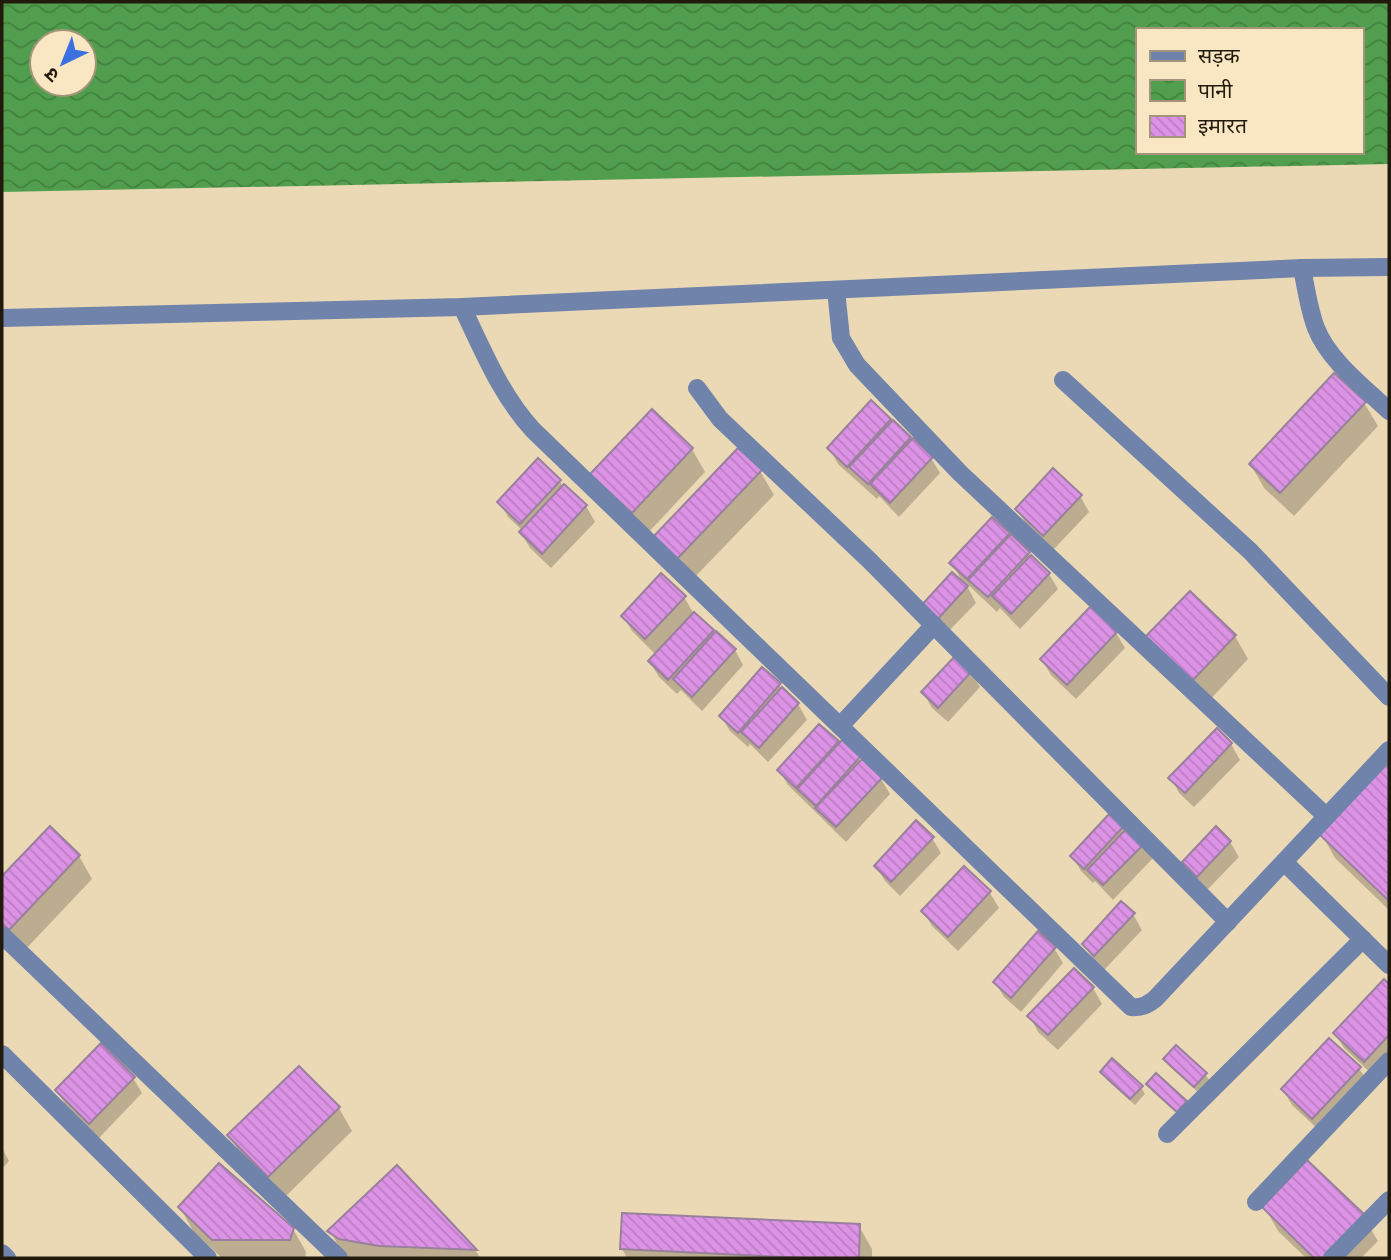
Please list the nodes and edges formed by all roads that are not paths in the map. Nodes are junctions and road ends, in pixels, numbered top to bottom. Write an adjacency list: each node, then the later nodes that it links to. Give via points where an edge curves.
1 (1389, 267): 2 (street)
2 (1301, 268): 3 (street); 8 (street, via 1316,328 1327,347)
3 (836, 290): 4 (street); 13 (street, via 841,338 857,365 960,473)
4 (463, 307): 5 (street); 11 (street, via 517,412)
5 (2, 318)
6 (1063, 380): 10 (street, via 1250,551)
7 (697, 388): 9 (street, via 720,419)
8 (1389, 411)
9 (934, 625): 11 (street); 15 (street)
10 (1389, 697)
11 (840, 726): 15 (street, via 1131,1007 1156,999)
12 (1389, 750): 13 (street)
13 (1326, 816): 14 (street)
14 (1284, 862): 15 (street); 17 (street)
15 (1228, 922)
16 (2, 935): 27 (street)
17 (1363, 939): 18 (street); 21 (street)
18 (1389, 965)
19 (2, 1054): 26 (street)
20 (1389, 1061): 23 (street)
21 (1167, 1134)
22 (1389, 1200): 28 (street)
23 (1256, 1202)
24 (2, 1253): 25 (street)
25 (7, 1258)
26 (208, 1258)
27 (339, 1258)
28 (1332, 1258)

